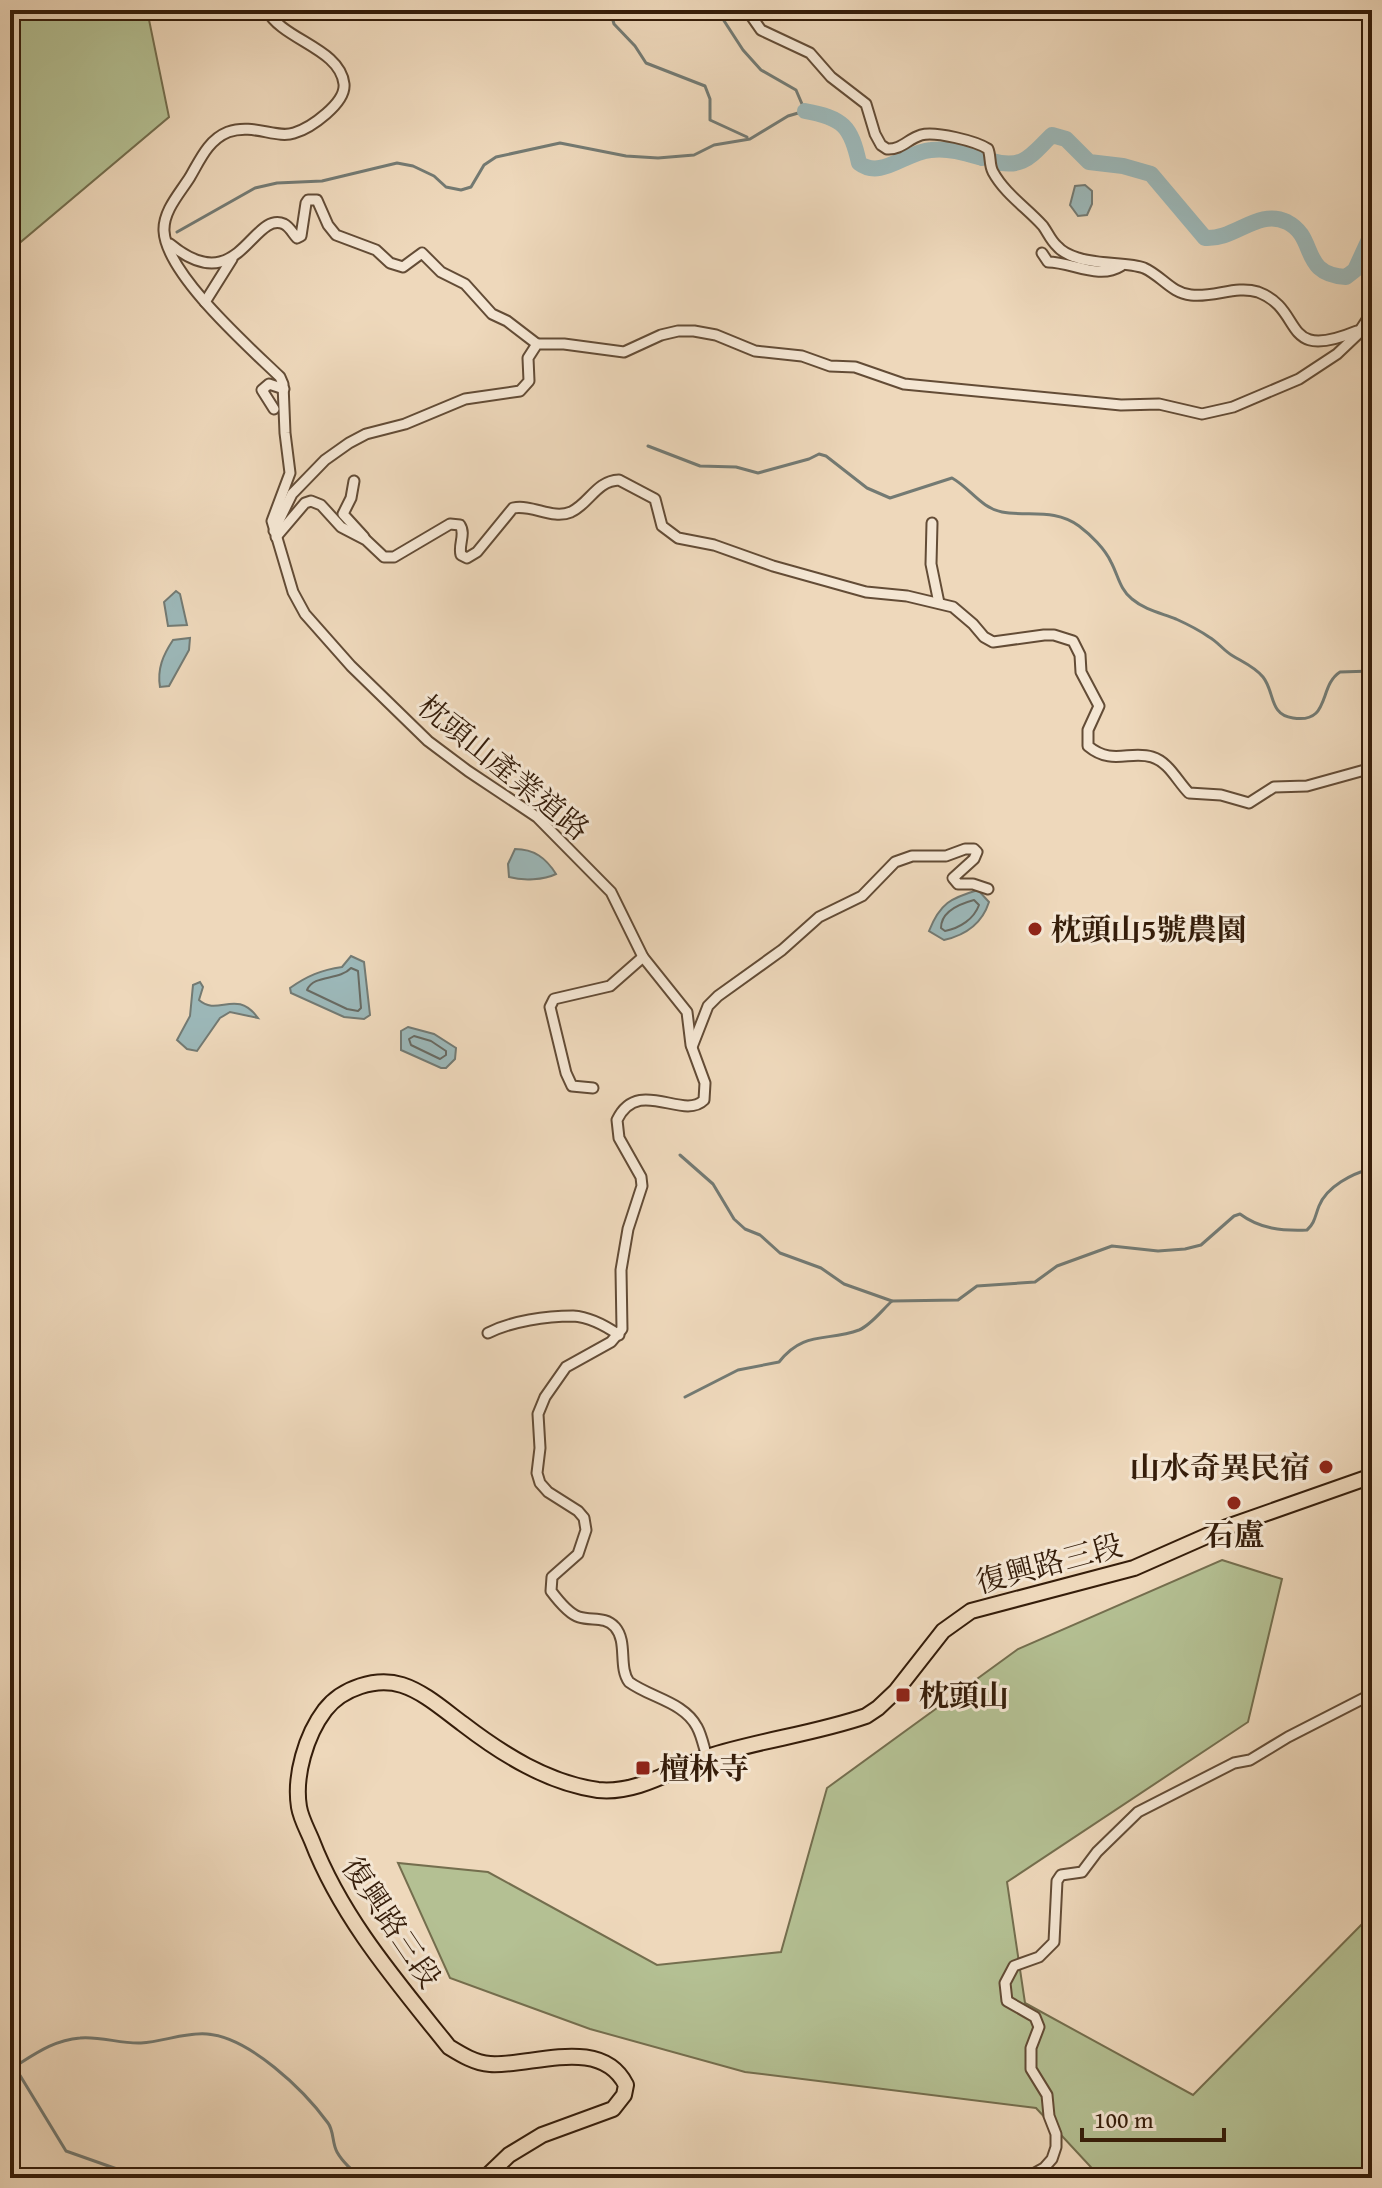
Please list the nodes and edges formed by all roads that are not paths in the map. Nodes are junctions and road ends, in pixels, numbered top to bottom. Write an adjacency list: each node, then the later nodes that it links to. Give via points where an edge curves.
1 (267, 10): 3 (street, via 278,25 333,63 344,82 341,97 331,110 295,133 239,129 214,140 166,217)
2 (747, 10): 6 (street, via 761,30 810,53 866,104 881,145 893,150 924,134 936,134 983,145 992,171 1056,245 1079,259)
3 (167, 242): 5 (street, via 200,262); 7 (street)
4 (1042, 253): 6 (street, via 1048,262 1092,271)
5 (232, 259): 7 (street); 10 (street, via 275,224 301,236 306,203 317,200 336,235 369,246 397,267 422,253)
6 (1121, 266): 9 (street, via 1145,269 1188,295 1255,291 1268,297 1307,341)
7 (205, 302): 11 (street, via 280,377)
8 (1372, 312): 9 (street)
9 (1360, 330): 10 (street, via 1337,354 1299,379 1202,414 1159,404 904,384 855,367 755,351 694,331 661,335 615,353)
10 (537, 344): 15 (street, via 528,358 529,381 520,391 465,399 366,434 325,460 292,494)
11 (284, 389): 12 (street, via 269,384 262,390); 15 (street, 枕頭山產業道路, via 290,473 273,513)
12 (274, 409)
13 (354, 481): 16 (street, via 343,514)
14 (932, 523): 17 (street, via 931,564)
15 (275, 534): 16 (street, via 311,501); 20 (street, 枕頭山產業道路, via 305,614 428,741 537,817 595,874 611,892)
16 (366, 540): 17 (street, via 384,557 394,557 456,523 462,528 461,555 467,558 513,508 562,514 580,506 603,484 619,480 655,499 662,526 678,538 866,592)
17 (939, 603): 18 (street, via 962,613 988,641 1054,635 1073,641 1081,672 1099,706 1088,730 1088,746 1120,758 1154,757 1189,793 1249,803 1274,787 1307,786)
18 (1372, 768)
19 (988, 889): 21 (street, via 958,884 953,878 974,859 974,849 902,858 862,896 814,920 718,996 708,1006)
20 (643, 957): 21 (street, 枕頭山產業道路, via 683,1005); 22 (street, via 610,986 554,999 550,1007 572,1086)
21 (692, 1047): 24 (street, 枕頭山產業道路, via 705,1083 700,1104 641,1100 617,1120 619,1138 642,1186 621,1270)
22 (593, 1088)
23 (488, 1333): 24 (street, via 514,1323 575,1316)
24 (619, 1335): 27 (street, via 566,1367 538,1414 540,1483 578,1511 586,1530 578,1554 552,1577 551,1591 577,1617 604,1619 615,1627 624,1676 682,1709 698,1728)
25 (1372, 1476): 27 (main road, 復興路三段, via 1227,1527 1134,1568 971,1611 943,1631 896,1691 866,1716)
26 (1372, 1694): 29 (street, via 1250,1760 1153,1803 1127,1822 1082,1872 1061,1875 1054,1942 1039,1957 1014,1966 1005,1983 1007,2001 1035,2017 1039,2027 1031,2069 1047,2095 1056,2134 1052,2159)
27 (707, 1757): 28 (main road, 復興路三段, via 644,1783 598,1790 528,1766 403,1685 368,1683 339,1697 320,1718 299,1776 299,1809 327,1879 381,1961 449,2047 486,2064 579,2057 602,2063 626,2085 613,2109 542,2135)
28 (485, 2178)
29 (1026, 2178)

